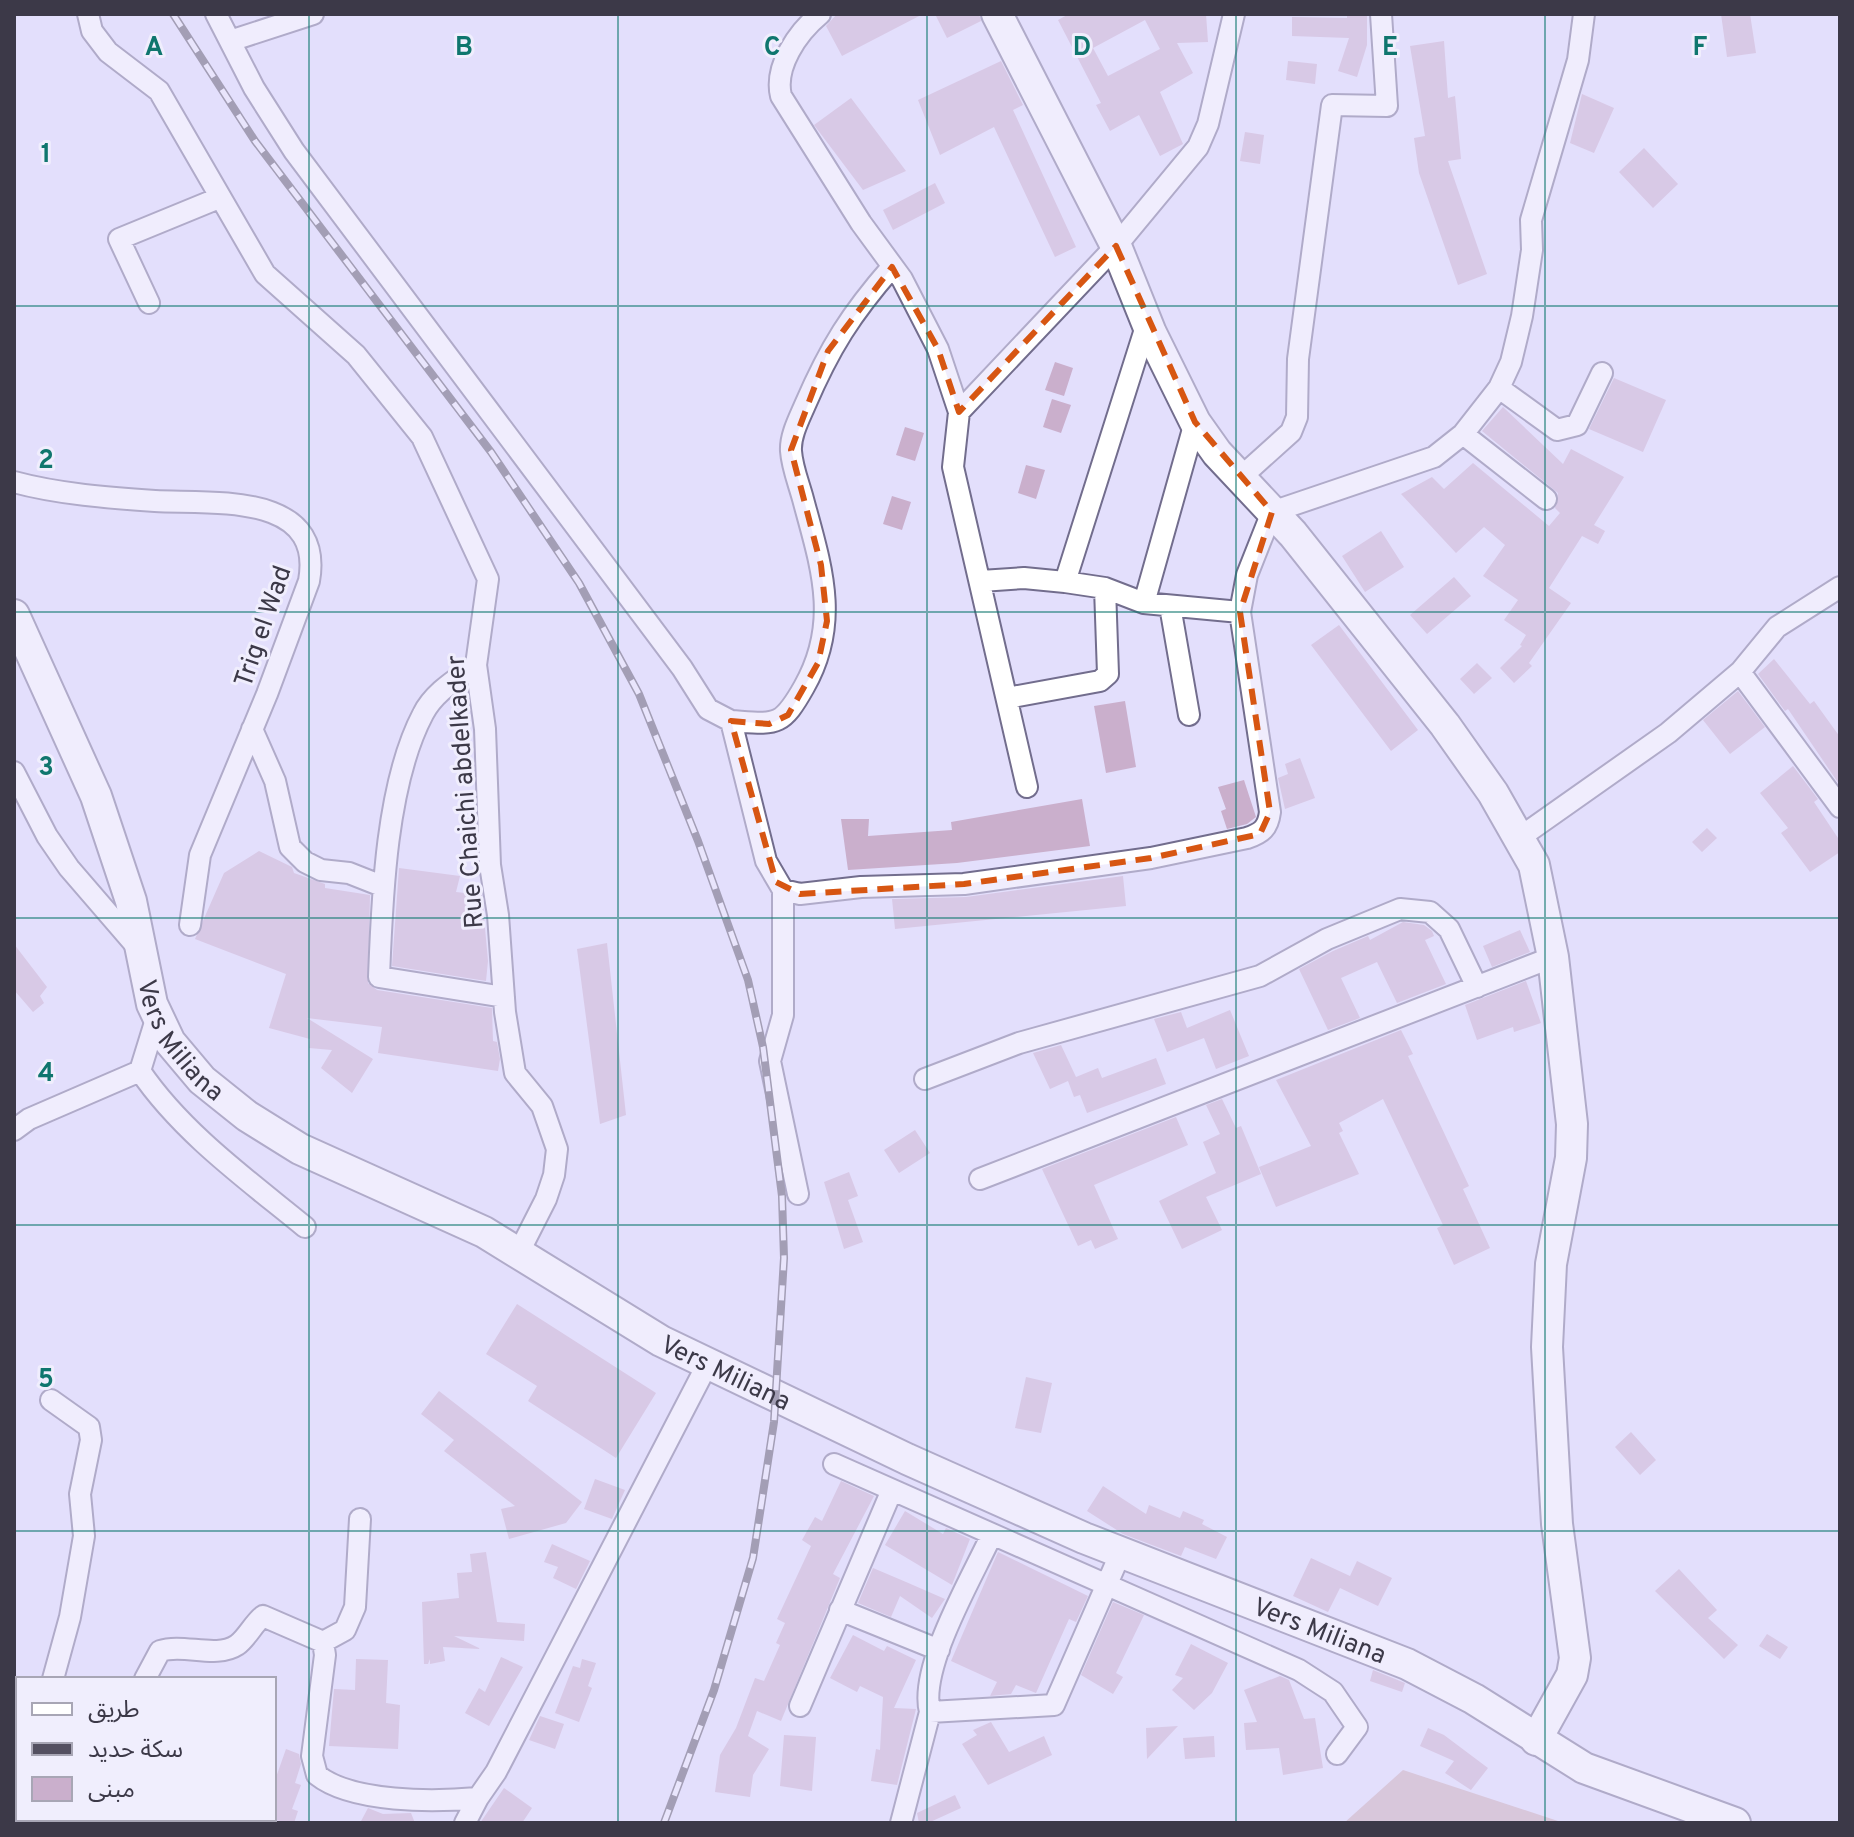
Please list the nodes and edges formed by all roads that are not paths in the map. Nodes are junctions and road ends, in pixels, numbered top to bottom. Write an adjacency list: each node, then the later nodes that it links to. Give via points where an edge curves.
1 (88, 14): 10 (street, Rue Chaichi abdelkader, via 92,31 108,52 159,91)
2 (216, 14): 9 (street)
3 (313, 14): 9 (street)
4 (820, 14): 12 (street, via 787,56 777,80 781,96)
5 (997, 14): 11 (main road)
6 (1234, 14): 11 (street, via 1198,147)
7 (1381, 14): 20 (street, via 1387,106 1332,105 1298,359 1297,417 1291,432)
8 (1584, 14): 16 (street, via 1578,60 1531,220 1522,316)
9 (230, 41): 36 (street, via 294,151 708,709)
10 (219, 198): 13 (street, via 119,239); 32 (street, Rue Chaichi abdelkader, via 265,274 356,355 422,437 488,579)
11 (1116, 246): 14 (main road); 17 (street)
12 (892, 267): 17 (street, via 938,349); 36 (street, via 828,351 791,450 821,565 827,621 818,663 788,715 769,724)
13 (149, 303)
14 (1147, 323): 18 (main road); 25 (street)
15 (1602, 373): 16 (street, via 1577,425 1570,429 1557,430)
16 (1499, 388): 19 (street)
17 (959, 412): 24 (street, via 953,467)
18 (1195, 422): 20 (main road); 28 (street)
19 (1463, 434): 22 (street); 23 (street, via 1434,457)
20 (1240, 478): 23 (main road)
21 (14, 482): 37 (street, Trig el Wad, via 153,501 241,503 268,509 293,526 306,544 312,565 309,581)
22 (1546, 499)
23 (1272, 512): 30 (street, via 1247,575); 41 (main road, via 1445,725)
24 (981, 581): 25 (street); 34 (street)
25 (1065, 582): 27 (street)
26 (1840, 587): 33 (street, via 1777,627)
27 (1105, 588): 28 (street); 34 (street, via 1108,674 1100,681)
28 (1144, 603): 29 (street)
29 (1170, 606): 30 (street); 35 (street)
30 (1240, 612): 43 (street, via 1270,812 1269,825 1260,834 1151,858 964,884 800,894)
31 (14, 615): 45 (main road, Vers Miliana, via 96,796 131,901)
32 (476, 665): 42 (street, via 436,695 422,714 402,776); 48 (street, Rue Chaichi abdelkader)
33 (1740, 672): 40 (street); 41 (street, via 1668,733)
34 (1007, 698): 39 (street)
35 (1189, 715)
36 (731, 721): 43 (street, via 766,861)
37 (252, 729): 42 (street, via 275,781 290,847 321,870 349,873); 44 (street, Trig el Wad, via 200,855)
38 (14, 772): 45 (street, via 69,868)
39 (1027, 787)
40 (1840, 807)
41 (1519, 838): 46 (main road, via 1534,865)
42 (382, 886): 48 (street, via 379,977)
43 (783, 890): 54 (street, via 783,1015 770,1061)
44 (190, 925)
45 (141, 951): 49 (main road, Vers Miliana)
46 (1553, 957): 47 (street); 72 (main road, via 1572,1124 1571,1158 1551,1264 1547,1347 1557,1524 1575,1658 1572,1675)
47 (1477, 987): 51 (street, via 1449,929 1430,912 1400,909 1327,939 1260,976 1019,1043); 53 (street)
48 (504, 997): 56 (street, Rue Chaichi abdelkader, via 515,1073 542,1106 557,1149 546,1199)
49 (157, 1016): 50 (street); 56 (main road, Vers Miliana, via 170,1042 202,1080 247,1116 300,1149)
50 (140, 1071): 52 (street); 55 (street, via 225,1161)
51 (925, 1079)
52 (14, 1130)
53 (980, 1179)
54 (798, 1194)
55 (305, 1227)
56 (519, 1252): 57 (main road, Vers Miliana, via 661,1341)
57 (708, 1363): 63 (main road, Vers Miliana, via 907,1459); 74 (street, via 492,1781)
58 (51, 1400): 68 (street, via 89,1427 91,1440 80,1494 84,1536)
59 (834, 1464): 60 (street)
60 (892, 1490): 62 (street); 65 (street)
61 (360, 1519): 66 (street, via 355,1607 345,1630)
62 (992, 1534): 64 (street); 67 (street)
63 (1121, 1552): 64 (street); 72 (main road, Vers Miliana, via 1407,1664)
64 (1106, 1583): 71 (street, via 1054,1705); 73 (street, via 1299,1670 1333,1692 1357,1727)
65 (840, 1610): 67 (street); 70 (street)
66 (323, 1642): 69 (street, via 263,1616 237,1645 160,1651); 74 (street, via 312,1756 317,1775 347,1793)
67 (939, 1650): 71 (street, via 926,1698)
68 (54, 1677)
69 (146, 1677)
70 (800, 1706)
71 (930, 1712): 76 (street)
72 (1536, 1740): 77 (main road, Vers Miliana, via 1584,1768)
73 (1337, 1754)
74 (478, 1798): 75 (street)
75 (465, 1823)
76 (901, 1823)
77 (1735, 1823)

